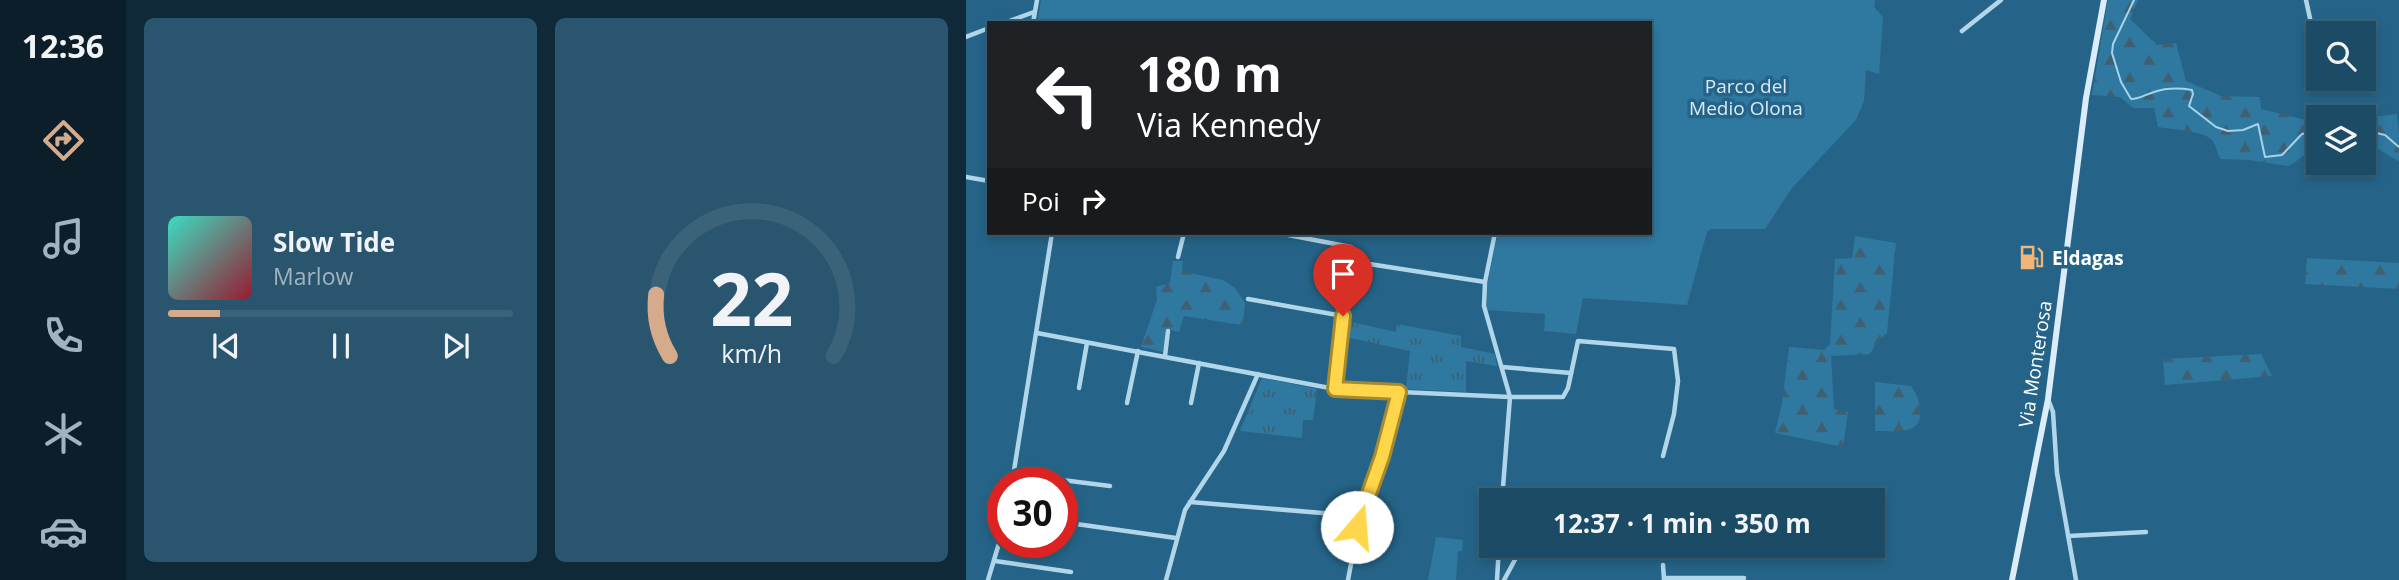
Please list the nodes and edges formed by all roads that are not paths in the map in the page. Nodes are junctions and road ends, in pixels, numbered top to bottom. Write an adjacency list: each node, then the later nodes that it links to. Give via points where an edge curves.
1 (1037, 0): 5 (street)
2 (2001, 0): 10 (street)
3 (2104, 0): 36 (main road, Via Monterosa, via 2086,98)
4 (2306, 0): 8 (street)
5 (1034, 12): 6 (street); 7 (street)
6 (1009, 21)
7 (1033, 21)
8 (2311, 21)
9 (987, 29): 11 (street)
10 (1962, 31)
11 (966, 37)
12 (966, 177): 13 (street)
13 (987, 181)
14 (1052, 235): 24 (street)
15 (1184, 235): 18 (street)
16 (1288, 235): 19 (street, via 1351,247)
17 (1495, 235): 20 (street)
18 (1178, 257)
19 (1350, 261): 20 (street); 22 (street)
20 (1485, 282): 29 (street, via 1484,306)
21 (1248, 299): 22 (street)
22 (1343, 316): 33 (street)
23 (1168, 331): 27 (street)
24 (1037, 333): 25 (street); 40 (street)
25 (1087, 343): 26 (street); 32 (street)
26 (1138, 351): 27 (street); 37 (street)
27 (1165, 356): 28 (street)
28 (1199, 363): 31 (street); 38 (street)
29 (1502, 367): 30 (street); 35 (street)
30 (1571, 373): 35 (street, via 1563,397); 39 (street, via 1578,341 1674,349 1678,381)
31 (1258, 374): 33 (street); 44 (street, via 1224,451)
32 (1079, 388)
33 (1335, 389): 34 (street)
34 (1399, 392): 35 (street); 45 (street)
35 (1510, 397): 43 (street)
36 (2048, 399): 48 (street); 63 (main road, Via Monterosa)
37 (1127, 403)
38 (1191, 403)
39 (1663, 456)
40 (1015, 467)
41 (1078, 482): 42 (street)
42 (1110, 486)
43 (1504, 488)
44 (1189, 502): 45 (street); 49 (street)
45 (1360, 516): 60 (street)
46 (1078, 524): 49 (street)
47 (2146, 532): 48 (street)
48 (2068, 536): 64 (street)
49 (1177, 538): 59 (street)
50 (997, 558): 53 (street)
51 (1498, 558): 61 (street)
52 (1516, 558): 62 (street)
53 (996, 561): 55 (street); 58 (street)
54 (1664, 565): 57 (street)
55 (1071, 572)
56 (1744, 578): 57 (street)
57 (1664, 579)
58 (988, 580)
59 (1167, 580)
60 (1348, 580)
61 (1497, 580)
62 (1504, 580)
63 (2012, 580)
64 (2076, 580)

